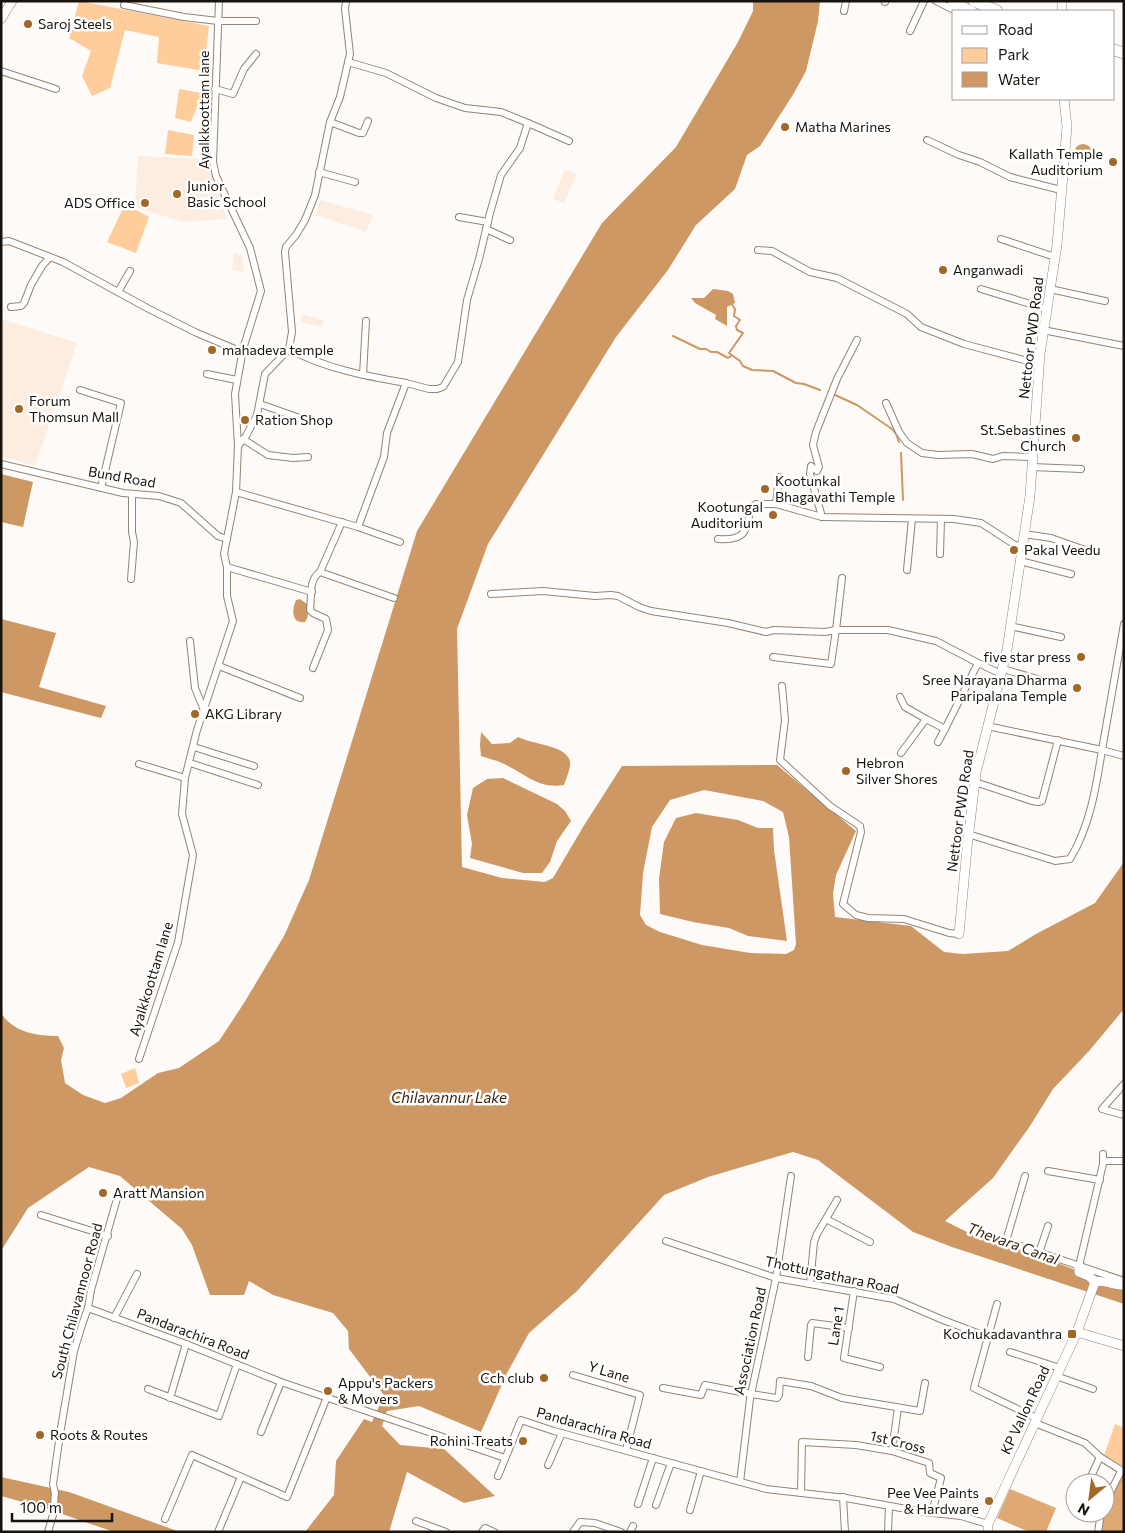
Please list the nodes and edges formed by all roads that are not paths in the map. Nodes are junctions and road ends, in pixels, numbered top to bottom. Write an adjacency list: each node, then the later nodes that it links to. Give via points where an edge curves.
1 (12, 1): 14 (street)
2 (219, 1): 15 (street, Ayalkkoottam lane)
3 (346, 1): 19 (street)
4 (846, 1): 13 (street)
5 (936, 1): 10 (street)
6 (952, 1): 11 (street)
7 (974, 1): 12 (highway)
8 (924, 2): 17 (street)
9 (124, 5): 15 (street)
10 (954, 10)
11 (970, 10)
12 (995, 10)
13 (844, 11)
14 (1, 19)
15 (218, 21): 16 (street); 22 (street, Ayalkkoottam lane)
16 (256, 21)
17 (910, 31)
18 (256, 54): 22 (street, via 244,69 233,94)
19 (348, 62): 25 (street); 26 (street, via 386,73 436,98 466,108 501,112)
20 (1, 72): 21 (street)
21 (56, 89)
22 (215, 90): 52 (street, Ayalkkoottam lane, via 213,162 216,176 250,248 261,292)
23 (1064, 100): 31 (street, Nettoor PWD Road, via 1066,127)
24 (368, 121): 25 (street, via 363,133)
25 (330, 122): 29 (street)
26 (528, 123): 27 (street); 33 (street, via 520,148 501,176)
27 (569, 140)
28 (927, 140): 31 (street, via 1010,177)
29 (319, 172): 30 (street); 51 (street, via 315,195 306,217 285,252 292,332)
30 (355, 182)
31 (1061, 190): 39 (street, Nettoor PWD Road)
32 (459, 217): 33 (street)
33 (487, 226): 35 (street); 57 (street, via 467,300 458,362 443,387 437,390)
34 (1001, 239): 39 (street)
35 (510, 240)
36 (1, 242): 38 (street, via 9,240)
37 (758, 250): 53 (street, via 772,251 810,272 837,278 907,314 921,327 964,344)
38 (50, 257): 43 (street); 45 (street, via 39,270 24,303)
39 (1055, 257): 42 (street, Nettoor PWD Road)
40 (130, 271): 43 (street)
41 (981, 289): 46 (street)
42 (1050, 289): 44 (street); 46 (street, Nettoor PWD Road)
43 (118, 292): 52 (street)
44 (1105, 301)
45 (11, 307)
46 (1047, 309): 48 (street, Nettoor PWD Road)
47 (366, 321): 55 (street)
48 (1044, 330): 50 (street); 53 (street, Nettoor PWD Road)
49 (857, 340): 74 (street, via 826,405 814,445 818,467 817,471 810,466 810,474)
50 (1124, 346)
51 (289, 349): 55 (street, via 308,359); 60 (street, via 265,374)
52 (242, 352): 56 (street, Ayalkkoottam lane)
53 (1039, 364): 65 (street, Nettoor PWD Road)
54 (207, 374): 56 (street)
55 (363, 375): 57 (street)
56 (237, 380): 63 (street, Ayalkkoottam lane, via 234,404)
57 (406, 383): 78 (street, via 388,433 384,457)
58 (80, 390): 70 (street, via 120,403)
59 (886, 403): 65 (street, via 899,432 907,443 922,453 972,454 993,459)
60 (260, 404): 61 (street); 62 (street)
61 (314, 423)
62 (243, 440): 63 (street); 64 (street, via 268,455)
63 (238, 446): 71 (street, Ayalkkoottam lane)
64 (308, 457)
65 (1032, 457): 67 (street, Nettoor PWD Road)
66 (1, 464): 70 (street, Bund Road)
67 (1032, 467): 68 (street); 79 (street, Nettoor PWD Road)
68 (1081, 469)
69 (779, 477): 73 (street)
70 (100, 488): 72 (street, Bund Road)
71 (236, 492): 77 (street); 80 (street, Ayalkkoottam lane)
72 (132, 494): 80 (street, Bund Road, via 159,496 181,503 218,536); 92 (street, via 134,542)
73 (776, 504): 74 (street); 81 (street, via 756,504 750,508 749,525 737,538)
74 (822, 517): 75 (street)
75 (912, 519): 76 (street); 88 (street)
76 (941, 519): 83 (street, via 981,523 1015,545); 85 (street)
77 (342, 522): 78 (street); 89 (street)
78 (358, 527): 82 (street)
79 (1024, 534): 83 (street, Nettoor PWD Road); 84 (street, via 1058,540)
80 (227, 539): 87 (street, Ayalkkoottam lane, via 224,554)
81 (718, 540)
82 (400, 542)
83 (1022, 546): 86 (street, Nettoor PWD Road)
84 (1088, 551)
85 (940, 554)
86 (1020, 561): 90 (street); 97 (street, Nettoor PWD Road)
87 (227, 567): 93 (street); 103 (street, Ayalkkoottam lane, via 227,596 233,621)
88 (907, 570)
89 (320, 572): 93 (street, via 316,574); 95 (street)
90 (1071, 574)
91 (842, 578): 98 (street)
92 (131, 579)
93 (312, 592): 104 (street, via 310,610 326,619 329,625)
94 (491, 594): 98 (street, via 543,591 611,595 651,611 710,619 766,632)
95 (394, 598)
96 (1124, 624): 117 (street)
97 (1010, 626): 99 (street); 105 (street, Nettoor PWD Road)
98 (836, 630): 101 (street, via 831,664); 102 (street, via 888,630 936,641)
99 (1061, 637)
100 (190, 641): 110 (street, via 195,688)
101 (773, 657)
102 (978, 664): 105 (street); 113 (street)
103 (219, 666): 108 (street); 110 (street, Ayalkkoottam lane)
104 (313, 668)
105 (1002, 671): 106 (street); 112 (street, Nettoor PWD Road)
106 (1051, 683)
107 (782, 686): 127 (street, via 784,720 780,760 830,806 860,826 843,904 856,915 904,919)
108 (300, 698)
109 (900, 698): 111 (street, via 905,707)
110 (204, 710): 116 (street, Ayalkkoottam lane)
111 (926, 719): 113 (street); 118 (street)
112 (987, 726): 114 (street); 124 (street, Nettoor PWD Road)
113 (945, 729): 115 (street)
114 (1058, 740): 117 (street); 124 (street, via 1042,801 1032,801)
115 (938, 742)
116 (194, 746): 120 (street, Ayalkkoottam lane); 122 (street)
117 (1102, 750): 119 (street); 126 (street, via 1092,805 1070,859 1055,861)
118 (901, 753)
119 (1124, 756)
120 (190, 762): 123 (street, Ayalkkoottam lane); 125 (street)
121 (139, 764): 123 (street)
122 (254, 766)
123 (186, 778): 128 (street, Ayalkkoottam lane, via 182,814 193,855 185,904 178,942)
124 (975, 782): 126 (street, Nettoor PWD Road)
125 (258, 785)
126 (968, 834): 127 (street, Nettoor PWD Road)
127 (959, 934)
128 (139, 1058)
129 (1124, 1084): 130 (street, via 1102,1109)
130 (1124, 1115)
131 (1124, 1161): 135 (street, via 1103,1157)
132 (1048, 1172): 135 (street)
133 (791, 1176): 147 (street, Association Road)
134 (1025, 1176): 144 (street, via 1006,1240)
135 (1100, 1180): 145 (street)
136 (118, 1195): 141 (street, South Chilavannoor Road)
137 (837, 1200): 139 (street)
138 (41, 1215): 141 (street)
139 (826, 1219): 143 (street); 150 (street, via 814,1242)
140 (1048, 1226): 144 (street)
141 (108, 1236): 154 (street, South Chilavannoor Road)
142 (666, 1241): 147 (street, Thottungathara Road)
143 (870, 1242)
144 (1039, 1253): 145 (street)
145 (1079, 1266): 148 (street); 149 (street, via 1079,1272)
146 (136, 1274): 155 (street)
147 (776, 1278): 150 (street, Thottungathara Road); 172 (street, Association Road)
148 (1124, 1281)
149 (1095, 1282): 151 (street); 157 (street, KP Vallon Road)
150 (810, 1284): 152 (street, Thottungathara Road)
151 (1124, 1285)
152 (854, 1291): 156 (street, Lane 1); 158 (street, Thottungathara Road, via 894,1299)
153 (997, 1304): 158 (street)
154 (88, 1308): 155 (street, Pandarachira Road); 203 (street, South Chilavannoor Road, via 74,1351 63,1411 53,1484 53,1515)
155 (114, 1318): 159 (street, Pandarachira Road)
156 (849, 1328): 162 (street, via 812,1323); 164 (street, Lane 1, via 844,1358)
157 (1077, 1332): 160 (street); 165 (street, KP Vallon Road)
158 (988, 1336): 176 (street, via 974,1388)
159 (186, 1344): 163 (street, Pandarachira Road); 174 (street)
160 (1124, 1346)
161 (1010, 1352): 165 (street)
162 (808, 1357)
163 (237, 1364): 167 (street, Pandarachira Road); 174 (street, via 219,1416)
164 (880, 1367)
165 (1058, 1372): 171 (street); 176 (street, KP Vallon Road)
166 (573, 1374): 179 (street, Y Lane, via 640,1395)
167 (281, 1382): 173 (street, Pandarachira Road); 177 (street)
168 (925, 1382): 175 (street, via 920,1411)
169 (663, 1388): 172 (street, via 701,1396 705,1384)
170 (148, 1389): 174 (street)
171 (1093, 1390)
172 (751, 1394): 175 (street, via 777,1398 780,1381 811,1386 842,1398); 191 (street, Association Road)
173 (327, 1397): 182 (street, Pandarachira Road); 190 (street, via 287,1497)
174 (170, 1398)
175 (898, 1408): 180 (street)
176 (1035, 1420): 181 (street, via 1085,1443); 202 (street, KP Vallon Road)
177 (261, 1432)
178 (562, 1433): 179 (street, Pandarachira Road); 182 (street, Pandarachira Road, via 521,1420); 185 (street)
179 (626, 1450): 183 (street, Pandarachira Road)
180 (892, 1451): 193 (street, 1st Cross, via 802,1442); 199 (street, 1st Cross, via 929,1463 930,1473 941,1478)
181 (1100, 1457): 187 (street); 188 (street)
182 (505, 1458): 189 (street)
183 (653, 1458): 184 (street, Pandarachira Road); 195 (street)
184 (671, 1463): 186 (street, Pandarachira Road); 196 (street)
185 (548, 1465)
186 (701, 1471): 191 (street, Pandarachira Road); 198 (street)
187 (1123, 1472): 192 (street)
188 (1093, 1473)
189 (498, 1476)
190 (241, 1477): 200 (street, via 192,1455); 204 (street)
191 (740, 1482): 193 (street, Pandarachira Road)
192 (1115, 1486)
193 (801, 1493): 194 (street, Pandarachira Road)
194 (843, 1497): 197 (street, Pandarachira Road); 210 (street)
195 (638, 1504)
196 (656, 1504)
197 (889, 1506): 199 (street, Pandarachira Road); 211 (street)
198 (690, 1510)
199 (932, 1513): 202 (street, Pandarachira Road, via 961,1516)
200 (165, 1519)
201 (416, 1521): 205 (street)
202 (988, 1528)
203 (48, 1532)
204 (218, 1532)
205 (446, 1532)
206 (482, 1532): 207 (street, via 485,1528)
207 (494, 1532)
208 (573, 1532): 209 (street, via 580,1522 595,1523)
209 (621, 1532)
210 (844, 1532)
211 (888, 1532)

